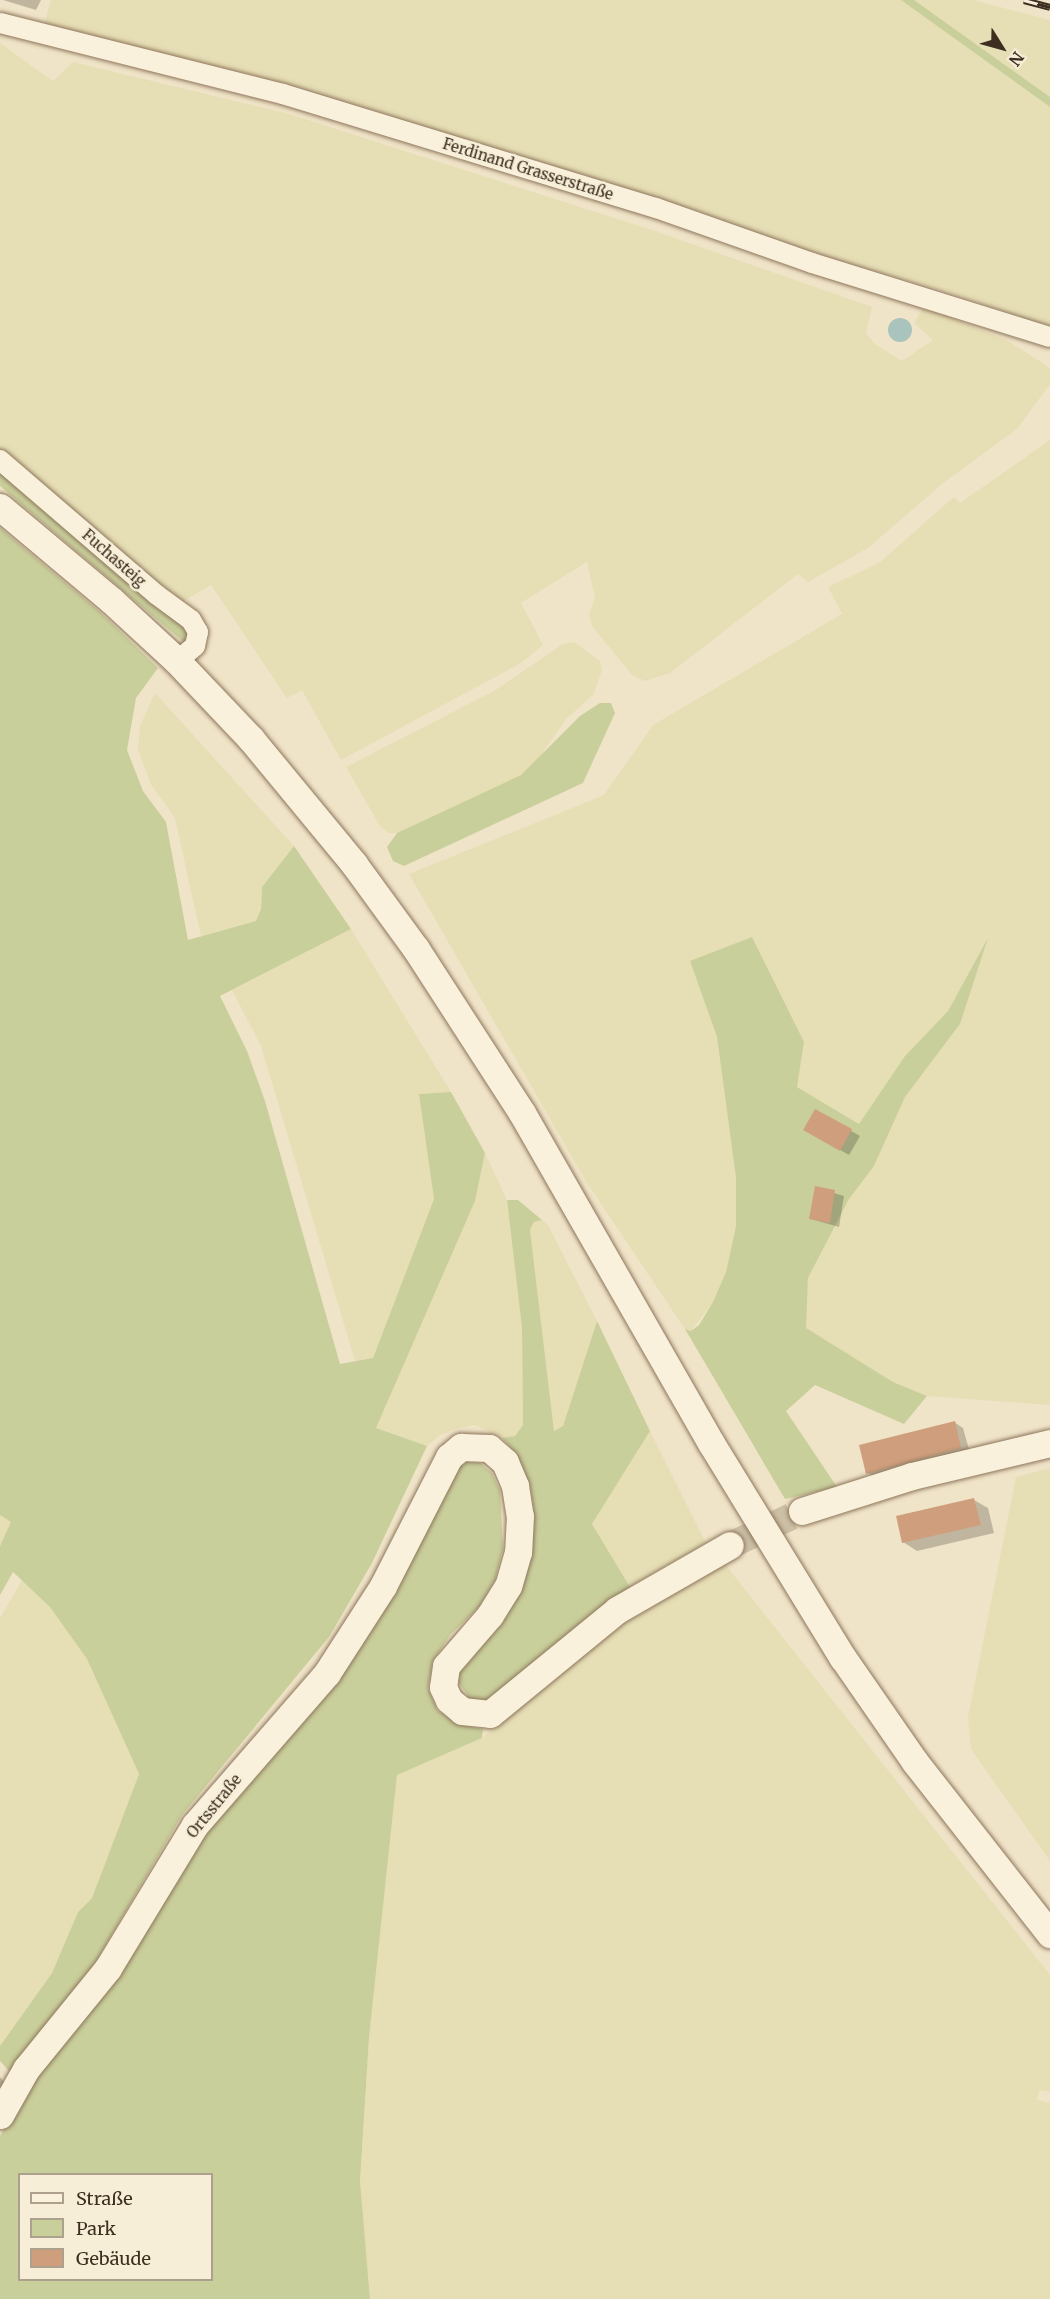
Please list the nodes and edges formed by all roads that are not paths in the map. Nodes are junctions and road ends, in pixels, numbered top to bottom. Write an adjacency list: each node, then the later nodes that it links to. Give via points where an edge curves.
1 (0, 23): 2 (street, Ferdinand Grasserstraße, via 283,94 656,208 812,263)
2 (1050, 337)
3 (0, 460): 5 (street, Fuchasteig, via 191,620 198,632 195,646)
4 (0, 507): 5 (main road)
5 (177, 661): 9 (main road, via 298,793 416,949 522,1113 717,1453 843,1658 915,1762)
6 (1050, 1443): 7 (main road, via 912,1476)
7 (802, 1510)
8 (730, 1545): 10 (main road, Ortsstraße, via 617,1610 490,1714 462,1711 449,1700 443,1687 446,1666 490,1615 508,1586 518,1552 520,1516 515,1485 505,1462 489,1448 461,1447 449,1457 383,1586 327,1673 195,1825 108,1968 26,2069)
9 (1050, 1934)
10 (0, 2115)

